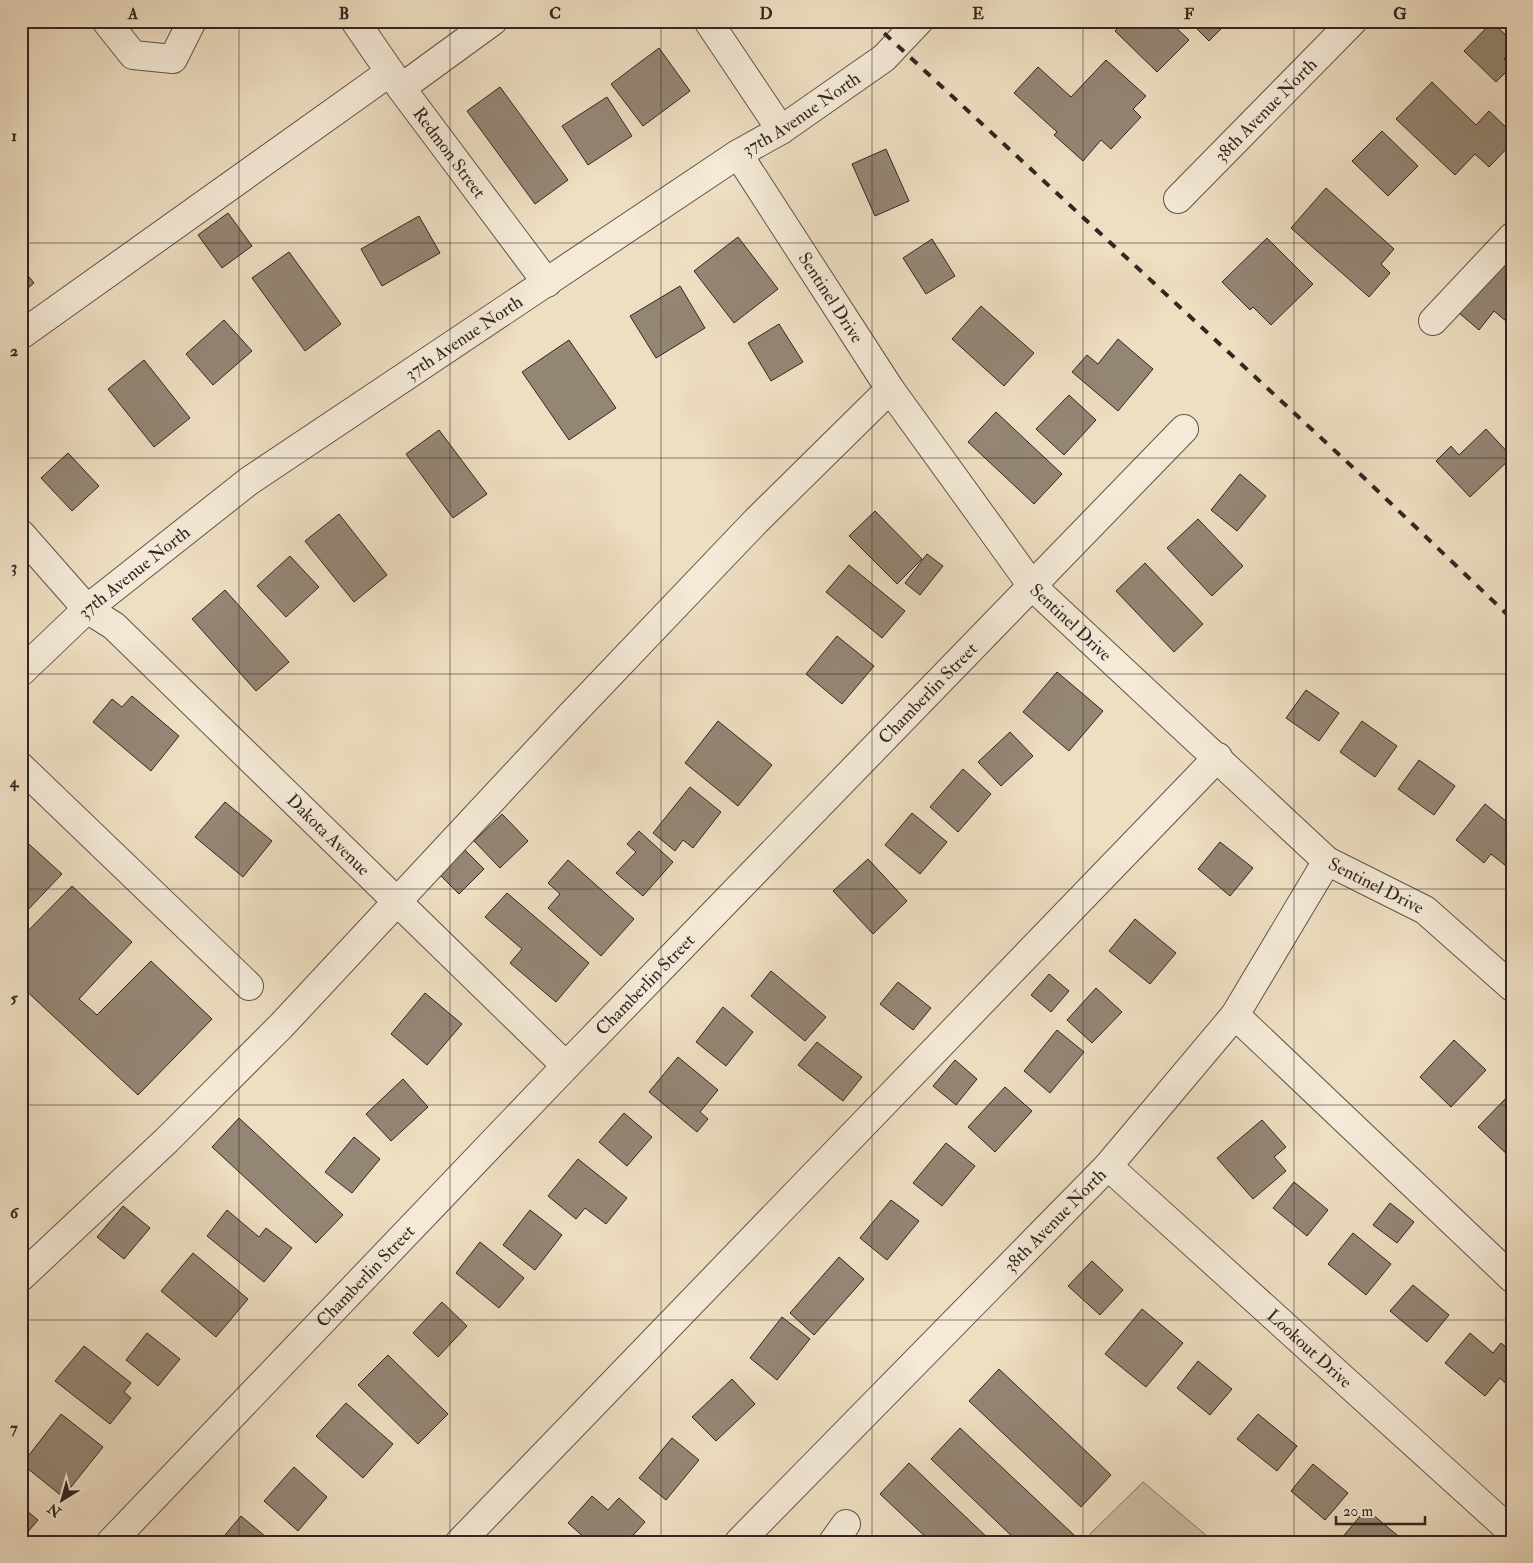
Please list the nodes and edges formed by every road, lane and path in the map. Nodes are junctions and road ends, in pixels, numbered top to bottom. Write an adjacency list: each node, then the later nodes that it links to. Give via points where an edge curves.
1 (106, 21): 2 (street, via 133,55 173,59)
2 (192, 21)
3 (355, 21): 8 (street, Redmon Street)
4 (493, 21): 8 (street)
5 (708, 21): 9 (street)
6 (919, 21): 9 (street, 37th Avenue North, via 884,58)
7 (1353, 21): 11 (street, 38th Avenue North)
8 (396, 80): 13 (street, Redmon Street); 15 (street)
9 (781, 130): 10 (street, 37th Avenue North)
10 (738, 154): 13 (street, 37th Avenue North); 16 (street, Sentinel Drive)
11 (1178, 199)
12 (1512, 237): 14 (street)
13 (547, 283): 20 (street, 37th Avenue North, via 249,481)
14 (1433, 321)
15 (21, 335)
16 (890, 389): 19 (street, Sentinel Drive); 25 (street, via 756,521)
17 (1184, 430): 19 (street, Chamberlin Street)
18 (21, 534): 20 (street, Dakota Avenue)
19 (1033, 587): 22 (street, Sentinel Drive); 29 (street, Chamberlin Street)
20 (87, 609): 21 (street, 37th Avenue North); 25 (street, Dakota Avenue, via 114,626)
21 (21, 672)
22 (1218, 757): 24 (street, Sentinel Drive); 35 (street)
23 (21, 767): 26 (street)
24 (1327, 861): 27 (street, Sentinel Drive, via 1425,910); 28 (street, 38th Avenue North)
25 (397, 901): 29 (street, Dakota Avenue); 31 (street, via 281,1026 167,1140)
26 (249, 986)
27 (1512, 987)
28 (1235, 1015): 30 (street, 38th Avenue North); 32 (street)
29 (566, 1066): 34 (street, Chamberlin Street)
30 (1108, 1166): 33 (street, Lookout Drive); 36 (street, 38th Avenue North)
31 (21, 1277)
32 (1512, 1278)
33 (1512, 1532)
34 (110, 1542)
35 (460, 1542)
36 (738, 1542)

